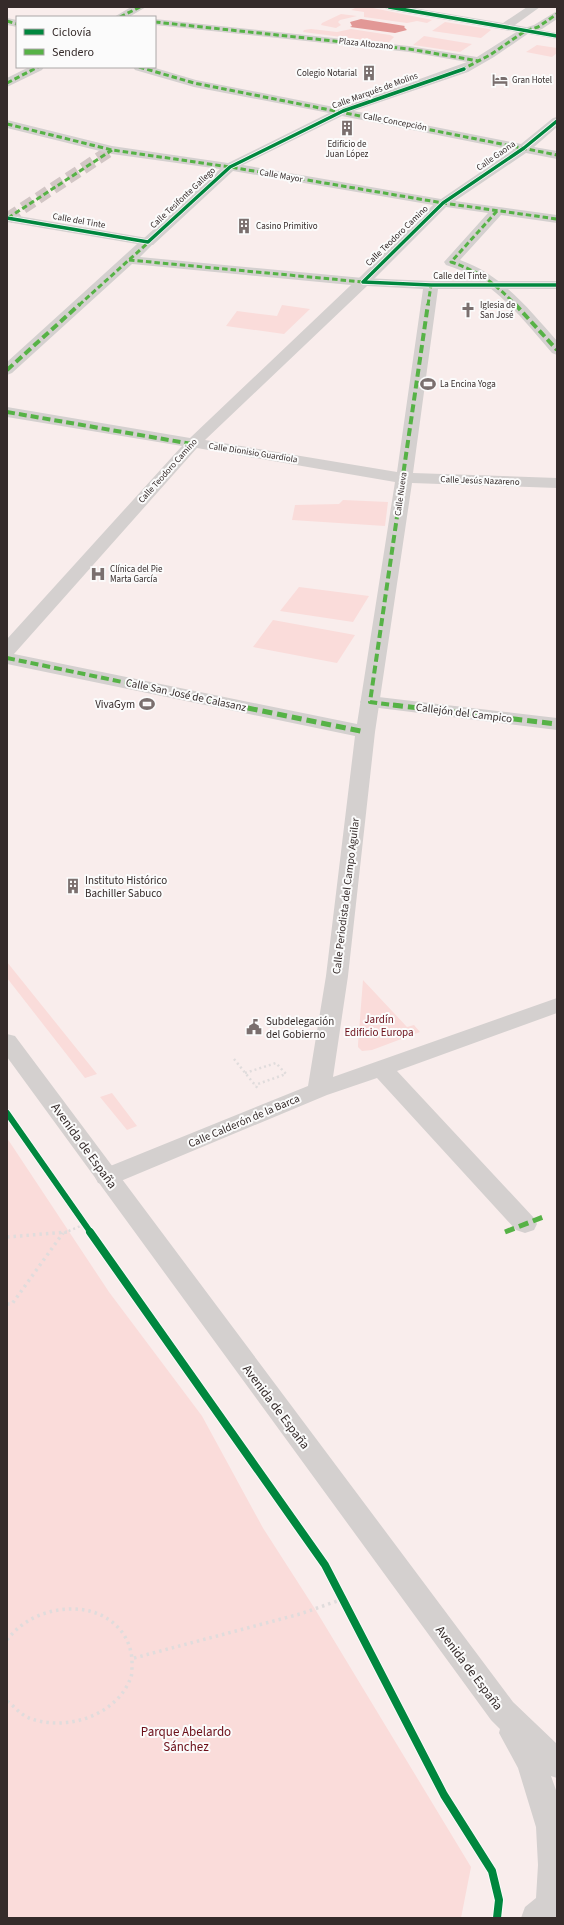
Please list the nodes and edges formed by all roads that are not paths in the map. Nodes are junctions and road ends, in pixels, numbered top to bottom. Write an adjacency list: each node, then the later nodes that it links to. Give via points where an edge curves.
1 (140, 7): 5 (street)
2 (389, 7): 7 (street)
3 (534, 7): 7 (street)
4 (557, 14): 8 (street, via 538,27)
5 (122, 16)
6 (156, 22): 10 (street, Plaza Altozano, via 409,49)
7 (504, 28): 8 (street)
8 (525, 31): 9 (street); 10 (street)
9 (557, 36)
10 (479, 61): 14 (street, Calle Marqués de Molins, via 464,69)
11 (36, 68): 13 (street)
12 (142, 68): 14 (street, Calle Concepción, via 194,83)
13 (8, 82)
14 (343, 111): 17 (street, Calle Concepción); 19 (street, Calle Marqués de Molins)
15 (557, 121): 17 (street, Calle Gaona)
16 (7, 124): 19 (street, Calle Mayor, via 110,151)
17 (524, 148): 18 (street, Calle Concepción); 20 (street, Calle Gaona)
18 (557, 155)
19 (230, 167): 20 (street, Calle Mayor); 24 (street, Calle Tesifonte Gallego)
20 (443, 203): 21 (street, Calle Mayor); 26 (street, Calle Teodoro Camino)
21 (497, 211): 23 (street, Calle Mayor); 28 (street, via 451,262 475,271)
22 (7, 218): 24 (street, Calle del Tinte)
23 (557, 219)
24 (148, 242): 25 (street, Calle Tesifonte Gallego)
25 (129, 260): 26 (street, Calle del Tinte); 31 (street, Calle Tesifonte Gallego)
26 (363, 282): 27 (street, Calle del Tinte); 33 (street, Calle Teodoro Camino)
27 (431, 285): 28 (street, Calle del Tinte); 34 (street, Calle Nueva)
28 (494, 285): 29 (street, Calle del Tinte); 30 (street)
29 (557, 285)
30 (557, 350)
31 (7, 370)
32 (7, 412): 33 (street, Calle Dionisio Guardiola)
33 (192, 444): 34 (street, Calle Dionisio Guardiola); 36 (street, Calle Teodoro Camino)
34 (404, 478): 35 (street, Calle Jesús Nazareno); 38 (street, Calle Nueva)
35 (557, 483)
36 (7, 650)
37 (7, 658): 40 (street, Calle San José de Calasanz)
38 (370, 702): 39 (street, Callejón del Campico); 40 (street, Calle Periodista del Campo Aguilar)
39 (557, 724)
40 (365, 732): 44 (street, Calle Periodista del Campo Aguilar, via 337,976)
41 (557, 1005): 43 (street, Calle Calderón de la Barca)
42 (7, 1041): 45 (street, Avenida de España)
43 (382, 1069): 44 (street, Calle Calderón de la Barca); 46 (street)
44 (318, 1090): 45 (street, Calle Calderón de la Barca)
45 (107, 1177): 47 (street, Avenida de España, via 502,1712)
46 (525, 1224)
47 (545, 1764): 48 (street, via 554,1865)
48 (549, 1908)

